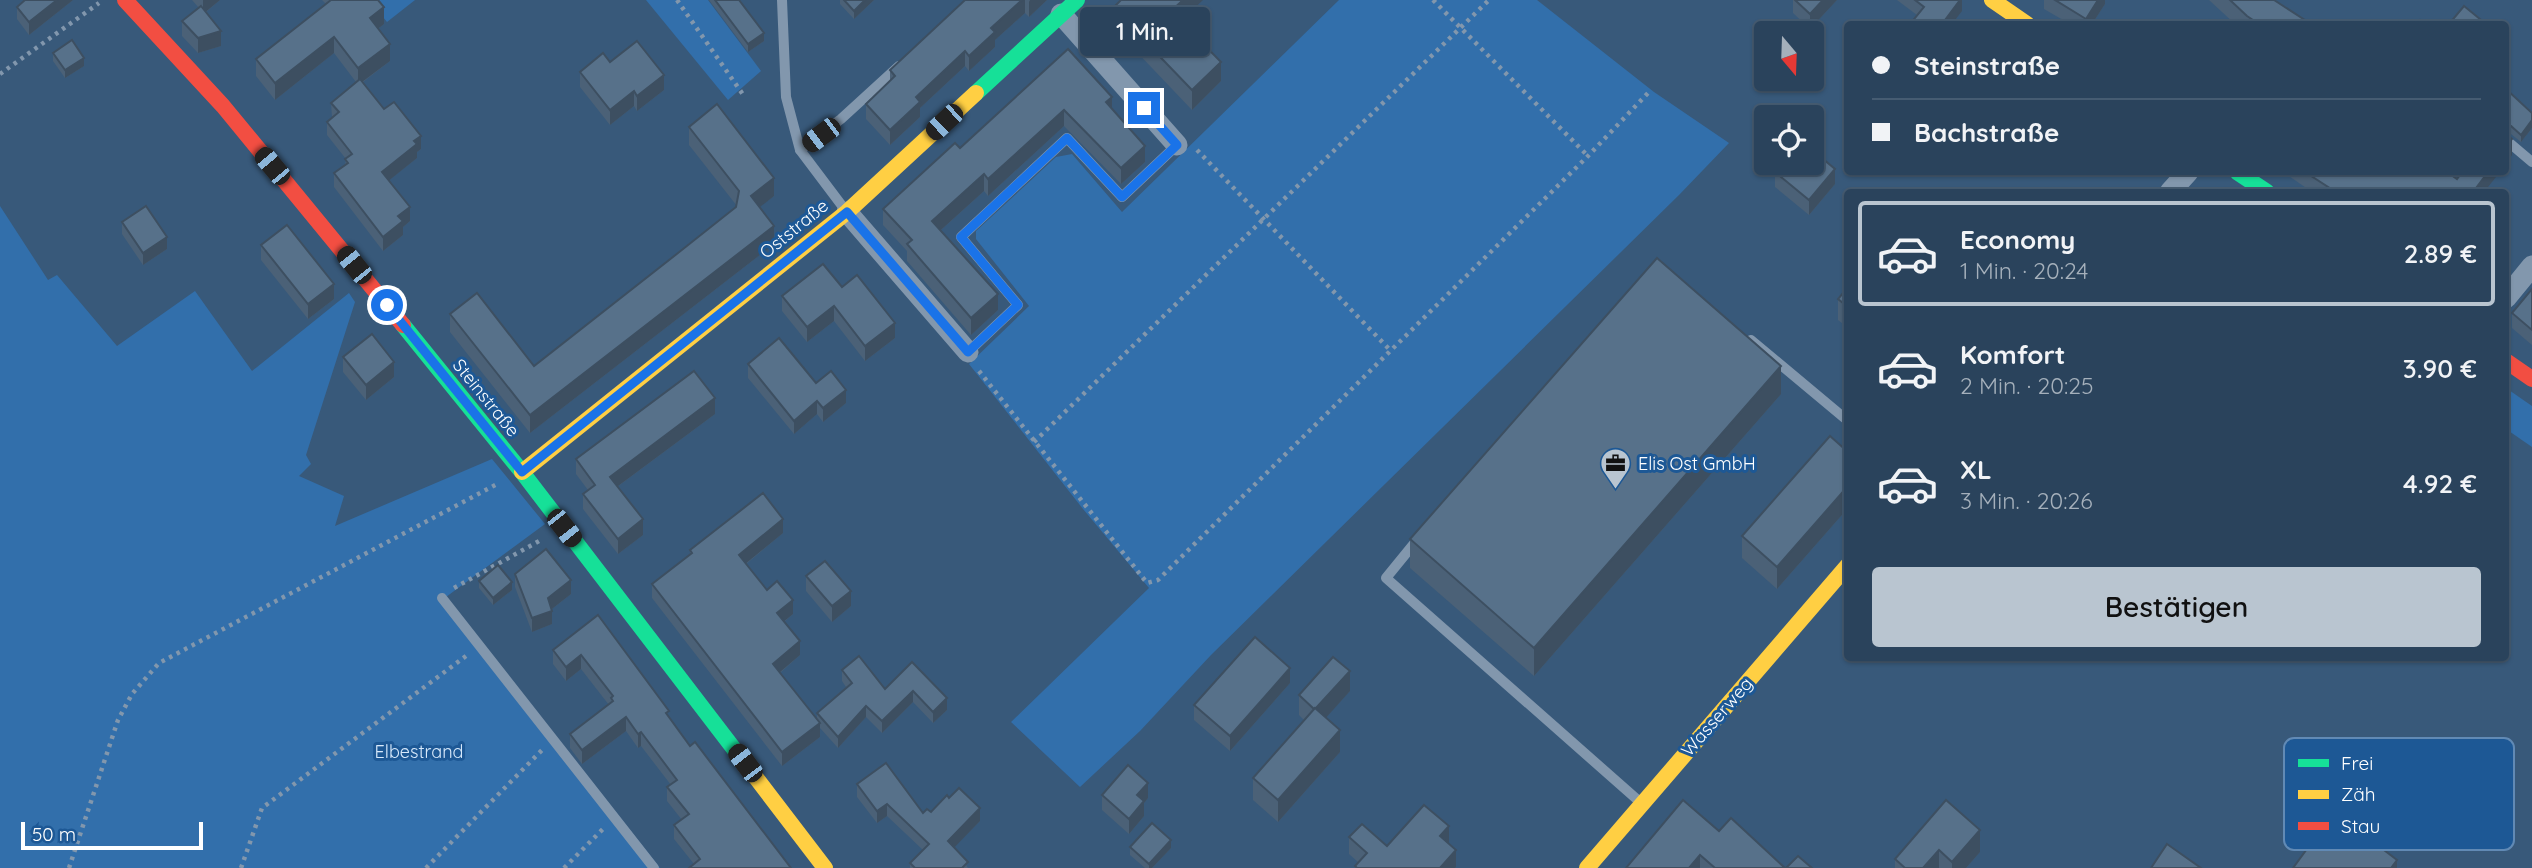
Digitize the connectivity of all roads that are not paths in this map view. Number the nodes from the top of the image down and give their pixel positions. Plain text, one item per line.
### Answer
1 (125, 0) edge
2 (782, 0) edge
3 (1992, 0) edge
4 (1069, 7) edge
5 (2024, 21) edge
6 (911, 55) edge
7 (2509, 143) edge
8 (1177, 145) joint
9 (800, 150) junction
10 (2532, 162) edge
11 (2185, 175) edge
12 (2242, 175) edge
13 (2173, 189) edge
14 (2263, 189) edge
15 (847, 212) junction
16 (2532, 267) edge
17 (2509, 294) edge
18 (1743, 334) edge
19 (968, 352) joint
20 (2509, 363) edge
21 (2532, 379) edge
22 (1844, 418) edge
23 (522, 472) junction
24 (1417, 541) edge
25 (1844, 570) edge
26 (442, 598) road end
27 (1642, 804) junction
28 (654, 868) edge
29 (825, 868) edge
30 (1587, 868) edge

1 - 23 street, Steinstraße
2 - 9 lane
3 - 5 street
4 - 8 street
4 - 15 street, Oststraße
6 - 9 lane
7 - 10 lane
8 - 19 lane
9 - 15 lane
11 - 13 street
12 - 14 street
15 - 19 street
15 - 23 street, Oststraße
16 - 17 street
18 - 22 lane
20 - 21 street
23 - 29 street, Steinstraße
24 - 27 lane
25 - 27 street, Wasserweg
26 - 28 lane
27 - 30 street, Wasserweg

